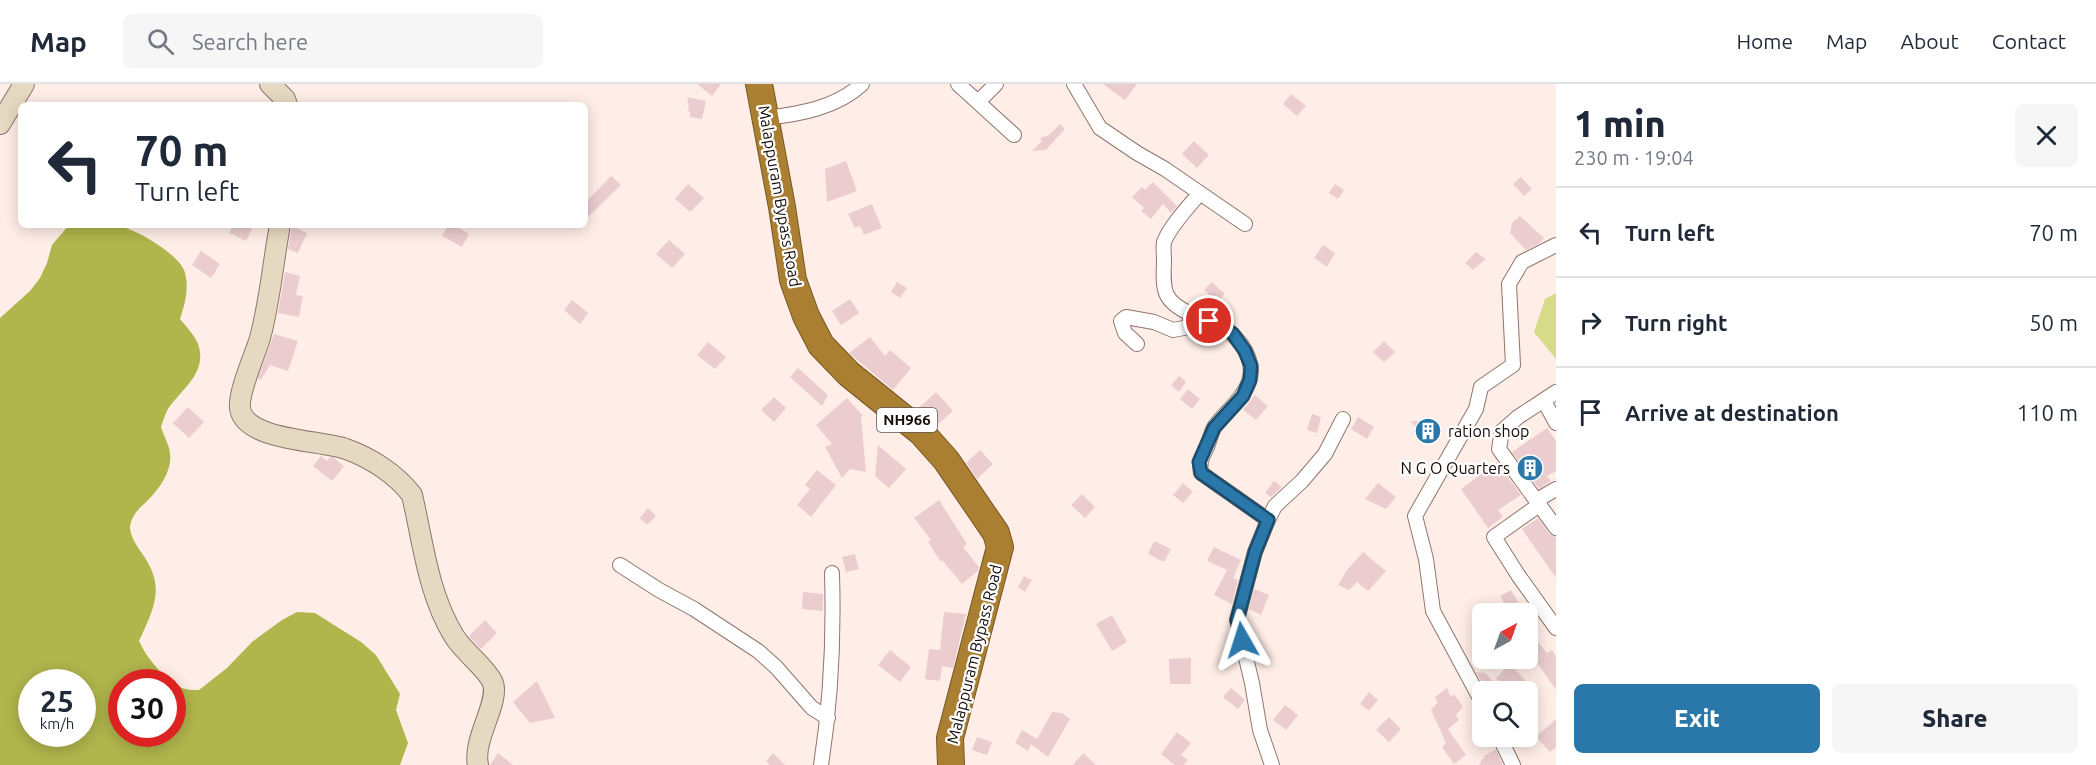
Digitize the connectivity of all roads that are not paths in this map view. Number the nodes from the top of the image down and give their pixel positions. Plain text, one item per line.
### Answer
1 (24, 84) edge
2 (270, 84) edge
3 (759, 84) edge
4 (862, 84) edge
5 (958, 84) edge
6 (996, 84) edge
7 (1074, 84) edge
8 (286, 102) edge
9 (978, 102) junction
10 (766, 118) junction
11 (0, 124) edge
12 (1014, 135) dead end
13 (1200, 193) junction
14 (1245, 224) dead end
15 (279, 228) edge
16 (1556, 245) edge
17 (1190, 318) junction
18 (1137, 344) dead end
19 (1556, 392) edge
20 (1544, 401) junction
21 (1343, 419) dead end
22 (1556, 423) edge
23 (1556, 489) edge
24 (1538, 502) junction
25 (1268, 520) junction
26 (1556, 528) edge
27 (620, 565) dead end
28 (832, 573) dead end
29 (1556, 628) edge
30 (1472, 683) edge
31 (828, 718) junction
32 (1504, 747) edge
33 (478, 765) edge
34 (820, 765) edge
35 (951, 765) edge
36 (1272, 765) edge
37 (1513, 765) edge

1 - 11 street
2 - 8 street
3 - 10 highway, Malappuram Bypass Road / NH966
4 - 10 street
5 - 9 street
6 - 9 street
7 - 13 street
9 - 12 street
10 - 35 highway, Malappuram Bypass Road / NH966
13 - 14 street
13 - 17 street
15 - 33 street
16 - 30 street
17 - 18 street
17 - 25 street
19 - 20 street
20 - 22 street
20 - 24 street
21 - 25 street
23 - 24 street
24 - 26 street
24 - 29 street
25 - 36 street
27 - 31 street
28 - 31 street
31 - 34 street
32 - 37 street

